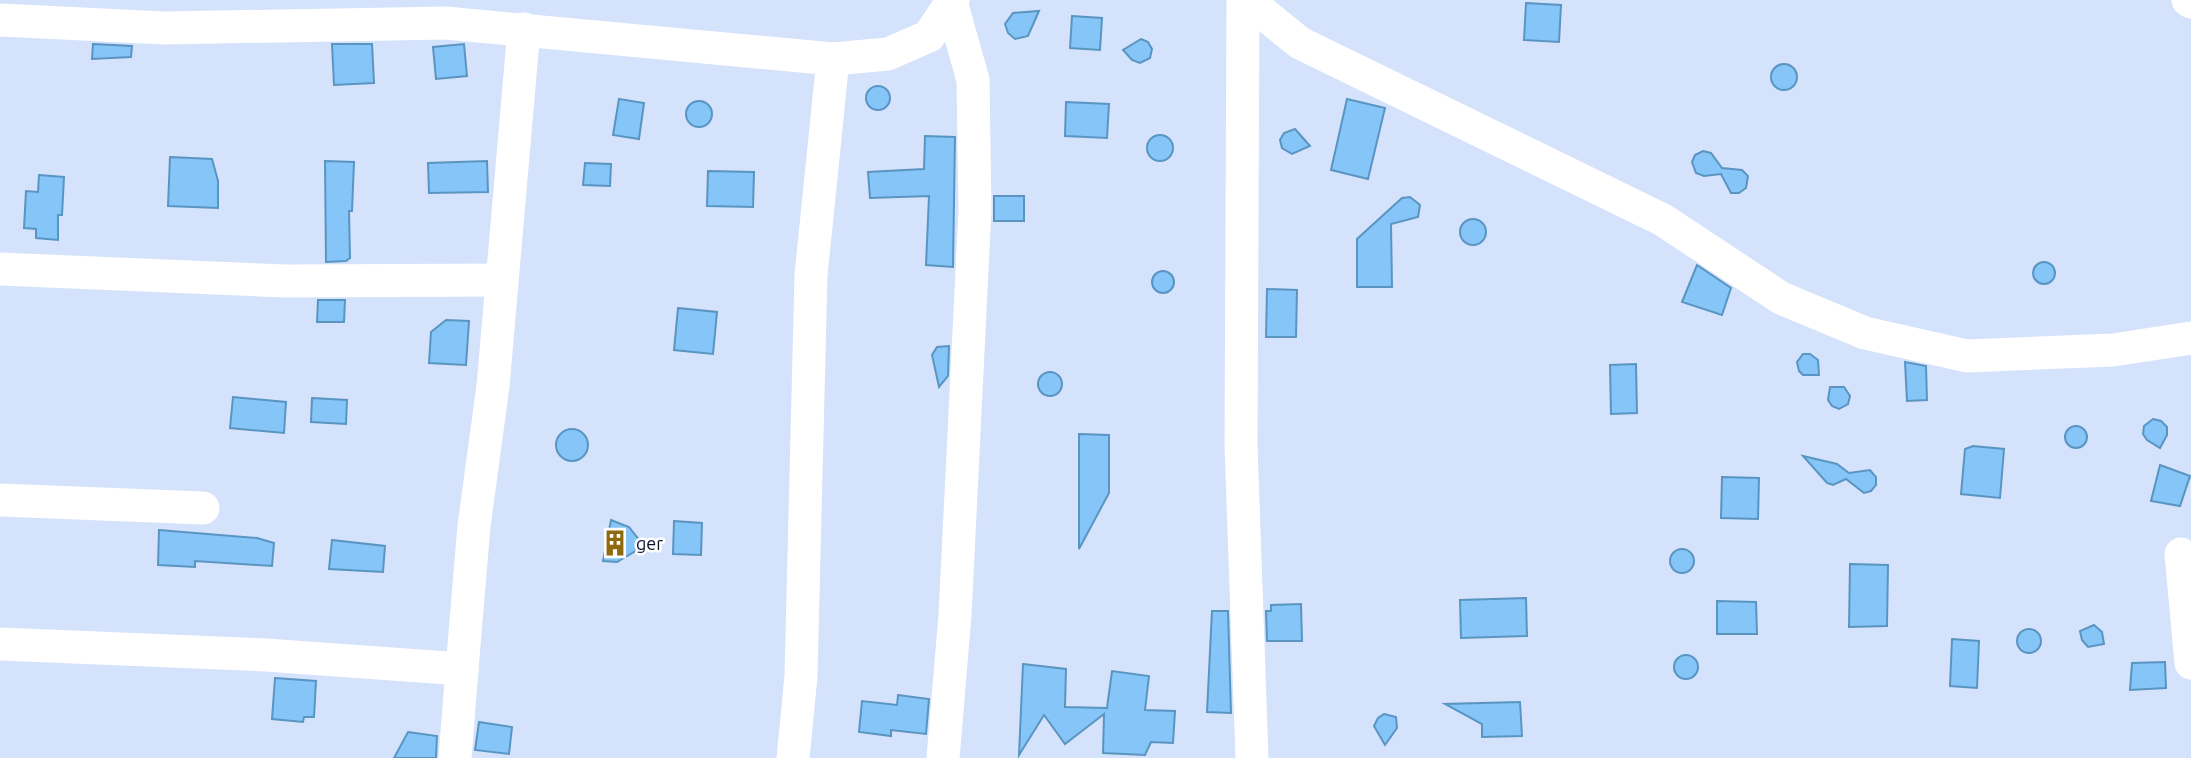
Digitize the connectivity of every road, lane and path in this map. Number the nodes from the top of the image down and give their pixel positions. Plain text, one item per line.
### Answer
1 (1245, 0) edge
2 (952, 1) edge
3 (0, 20) edge
4 (524, 29) junction
5 (833, 59) junction
6 (0, 269) edge
7 (502, 280) junction
8 (2191, 338) edge
9 (0, 499) edge
10 (203, 508) dead end
11 (2181, 554) dead end
12 (0, 644) edge
13 (2191, 663) edge
14 (462, 669) junction
15 (455, 758) edge
16 (793, 758) edge
17 (943, 758) edge
18 (1252, 758) edge

1 - 8 street
1 - 18 street
2 - 5 street
2 - 17 street
3 - 4 street
4 - 5 street
4 - 7 street
5 - 16 street
6 - 7 street
7 - 14 street
9 - 10 street
11 - 13 street
12 - 14 street
14 - 15 street

